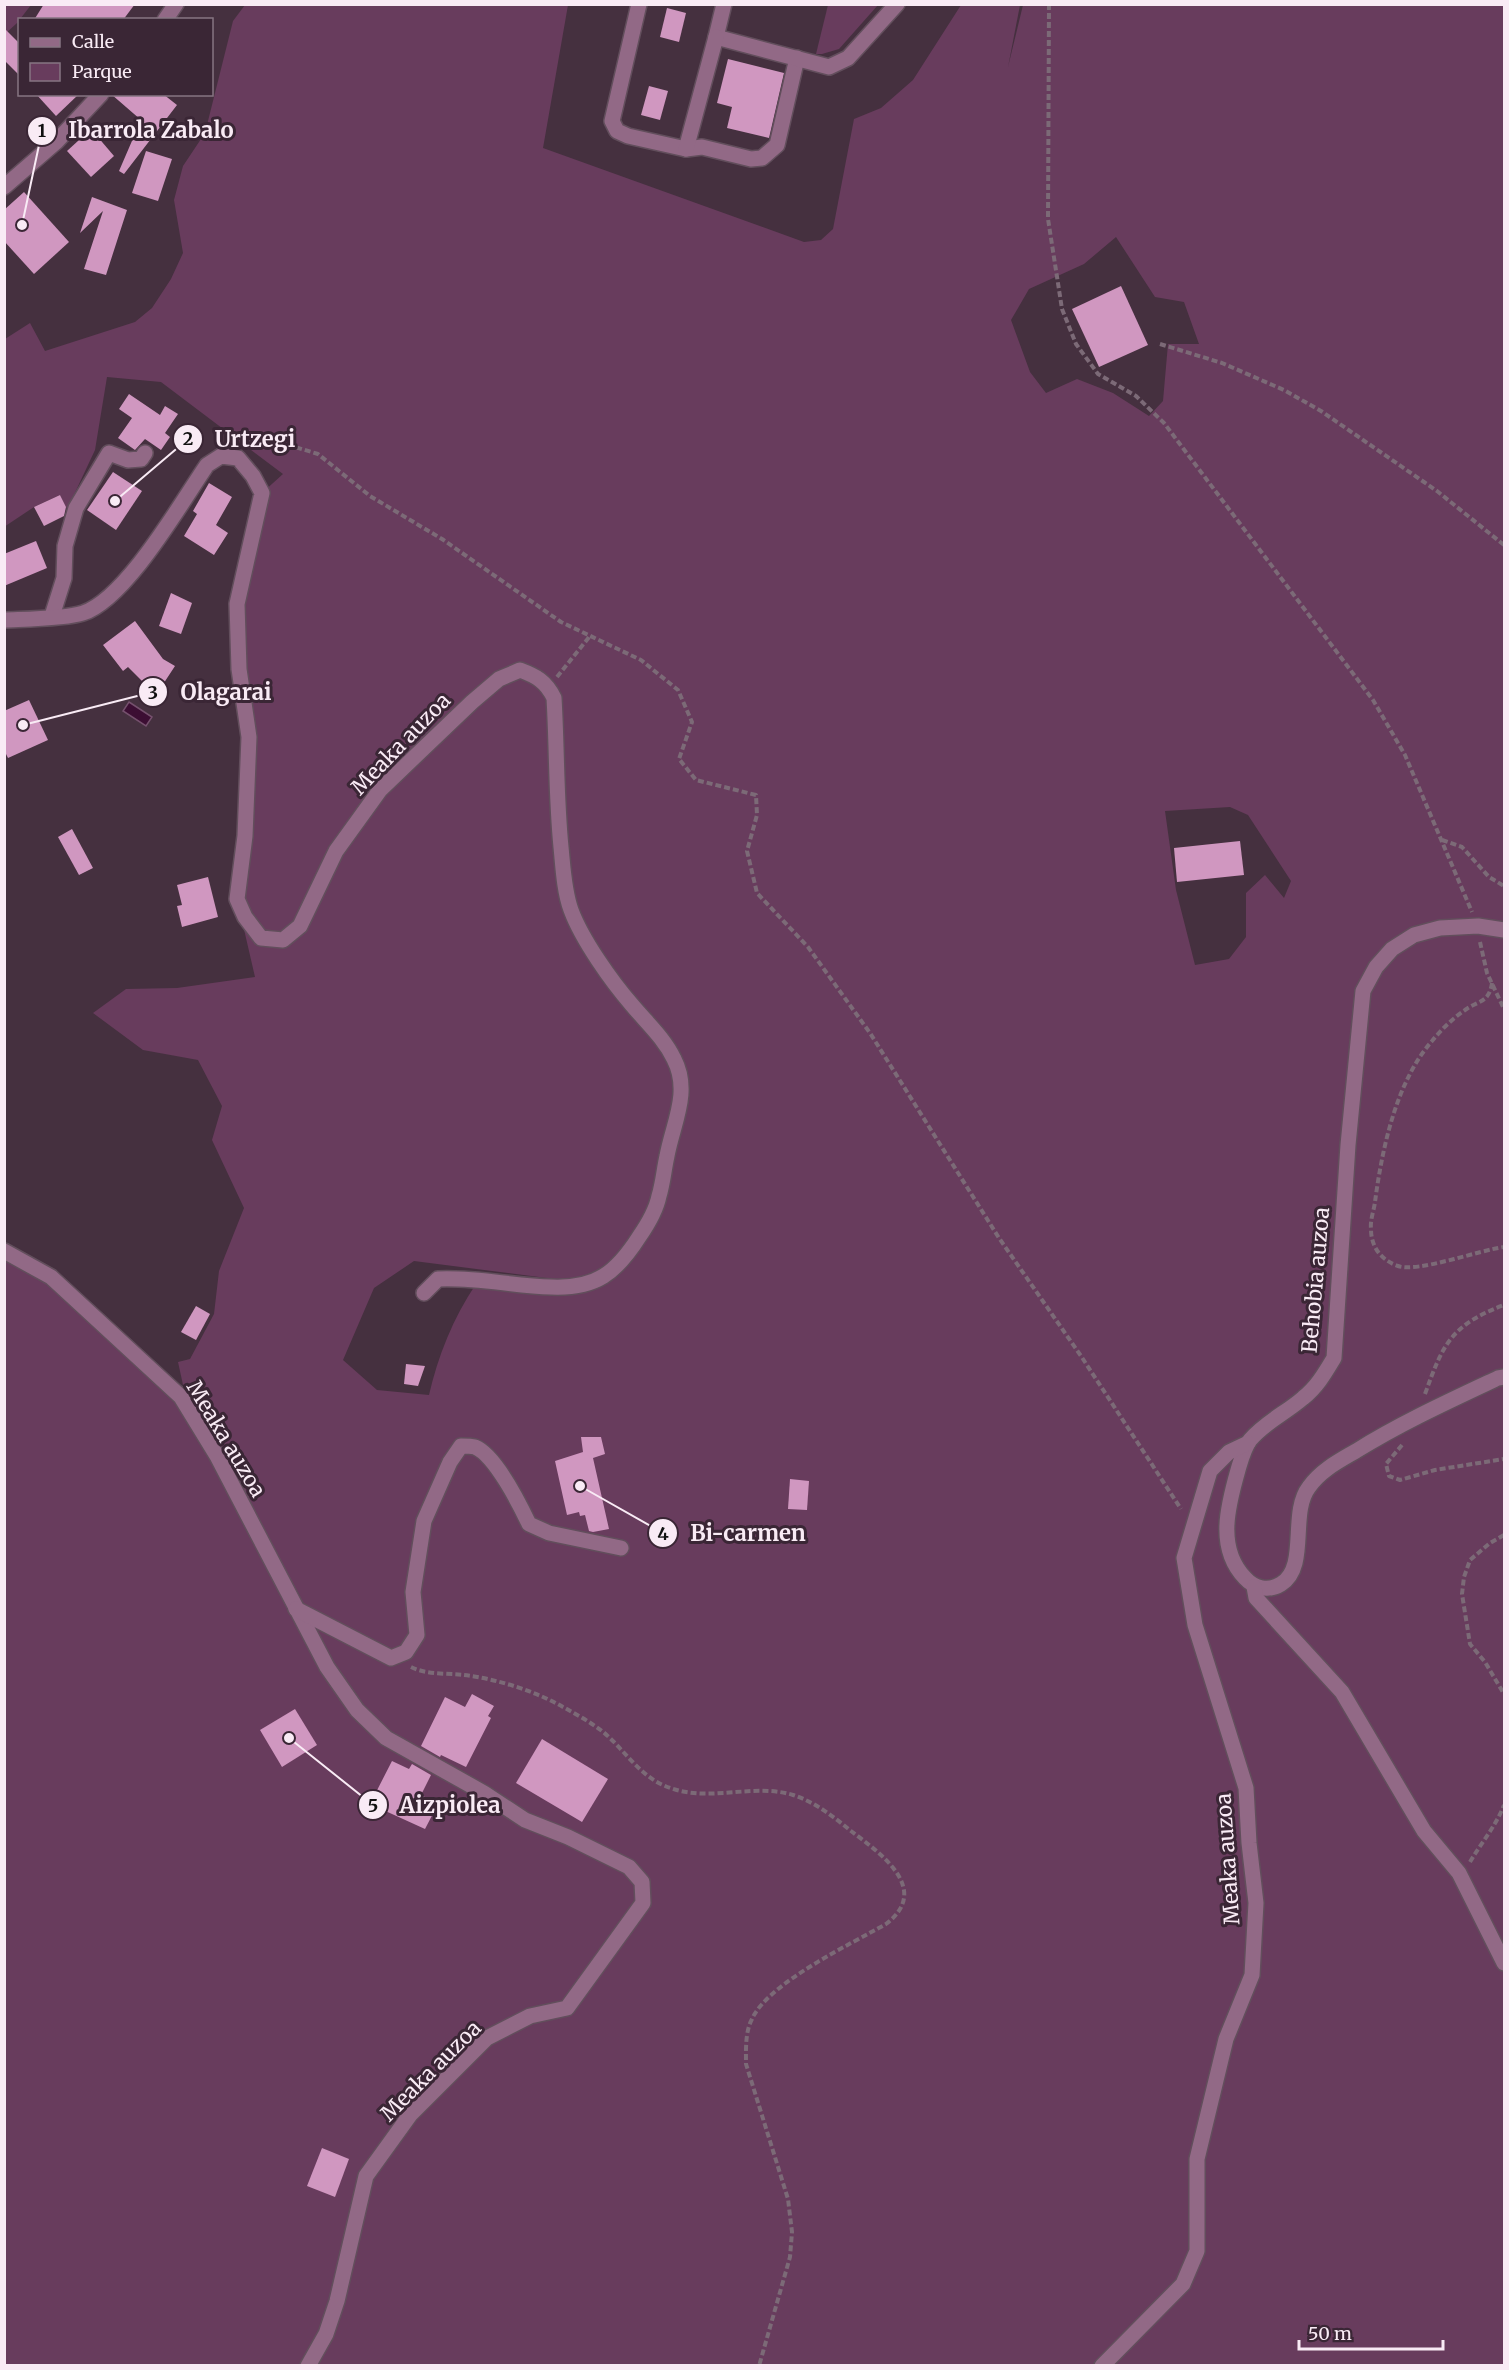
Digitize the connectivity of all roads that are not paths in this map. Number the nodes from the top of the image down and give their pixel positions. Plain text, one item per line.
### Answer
1 (176, 4) edge
2 (639, 4) edge
3 (724, 4) edge
4 (897, 4) edge
5 (166, 18) edge
6 (716, 37) junction
7 (803, 60) junction
8 (99, 96) edge
9 (686, 148) junction
10 (4, 187) edge
11 (145, 453) dead end
12 (52, 616) junction
13 (4, 620) edge
14 (1504, 930) edge
15 (4, 1251) edge
16 (424, 1293) dead end
17 (1504, 1377) edge
18 (1248, 1443) junction
19 (621, 1548) dead end
20 (1254, 1587) junction
21 (296, 1609) junction
22 (1504, 1963) edge
23 (308, 2366) edge
24 (1102, 2366) edge

1 - 5 street
2 - 9 street
3 - 6 street
4 - 7 street
6 - 7 street
6 - 9 street
7 - 9 street
8 - 10 street
11 - 12 street
12 - 13 street
12 - 16 street, Meaka auzoa
14 - 18 street, Behobia auzoa
15 - 21 street, Meaka auzoa
17 - 20 street
18 - 20 street, Behobia auzoa
18 - 24 street, Meaka auzoa
19 - 21 street
20 - 22 street, Behobia auzoa
21 - 23 street, Meaka auzoa

